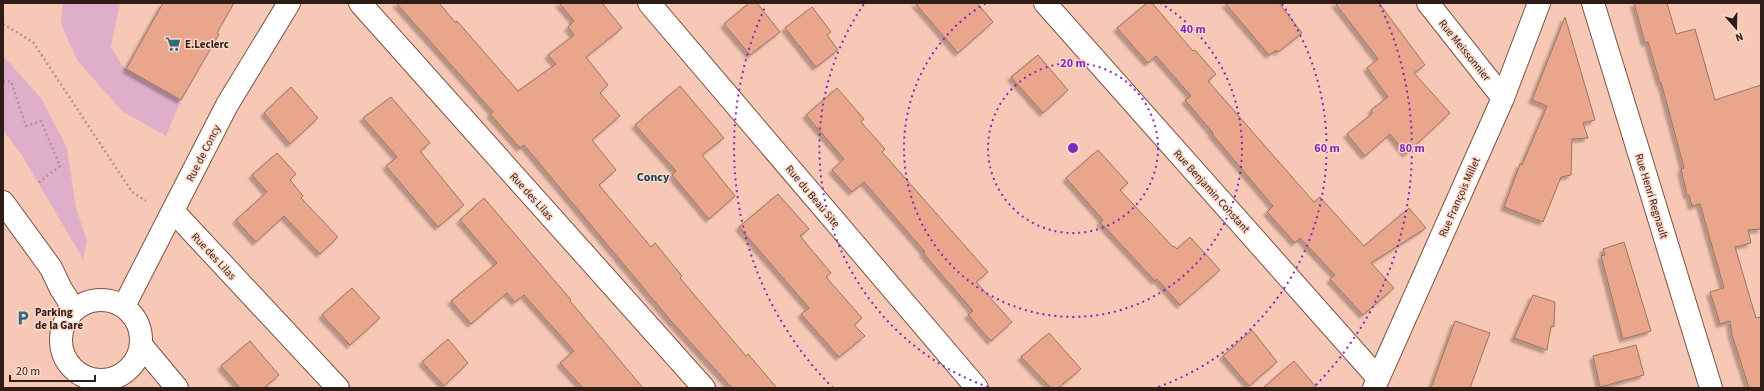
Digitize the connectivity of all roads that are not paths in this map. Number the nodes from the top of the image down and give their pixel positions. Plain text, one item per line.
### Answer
1 (289, 3) edge
2 (360, 3) edge
3 (649, 3) edge
4 (1045, 3) edge
5 (1428, 3) edge
6 (1538, 3) edge
7 (1593, 3) edge
8 (1503, 98) junction
9 (3, 202) edge
10 (173, 212) junction
11 (124, 306) junction
12 (74, 310) junction
13 (142, 346) junction
14 (80, 382) edge
15 (1376, 383) edge
16 (177, 388) edge
17 (338, 388) edge
18 (704, 388) edge
19 (977, 388) edge
20 (1710, 388) edge

1 - 10 street, Rue de Concy
2 - 18 street, Rue des Lilas
3 - 19 street, Rue du Beau Site
4 - 15 street, Rue Benjamin Constant
5 - 8 street, Rue Meissonnier
6 - 8 street, Rue François Millet
7 - 20 street, Rue Henri Regnault
8 - 15 street, Rue François Millet
9 - 12 street
10 - 11 street, Rue de Concy
10 - 17 street, Rue des Lilas
11 - 12 street
11 - 13 street
12 - 14 street
13 - 14 street
13 - 16 street

